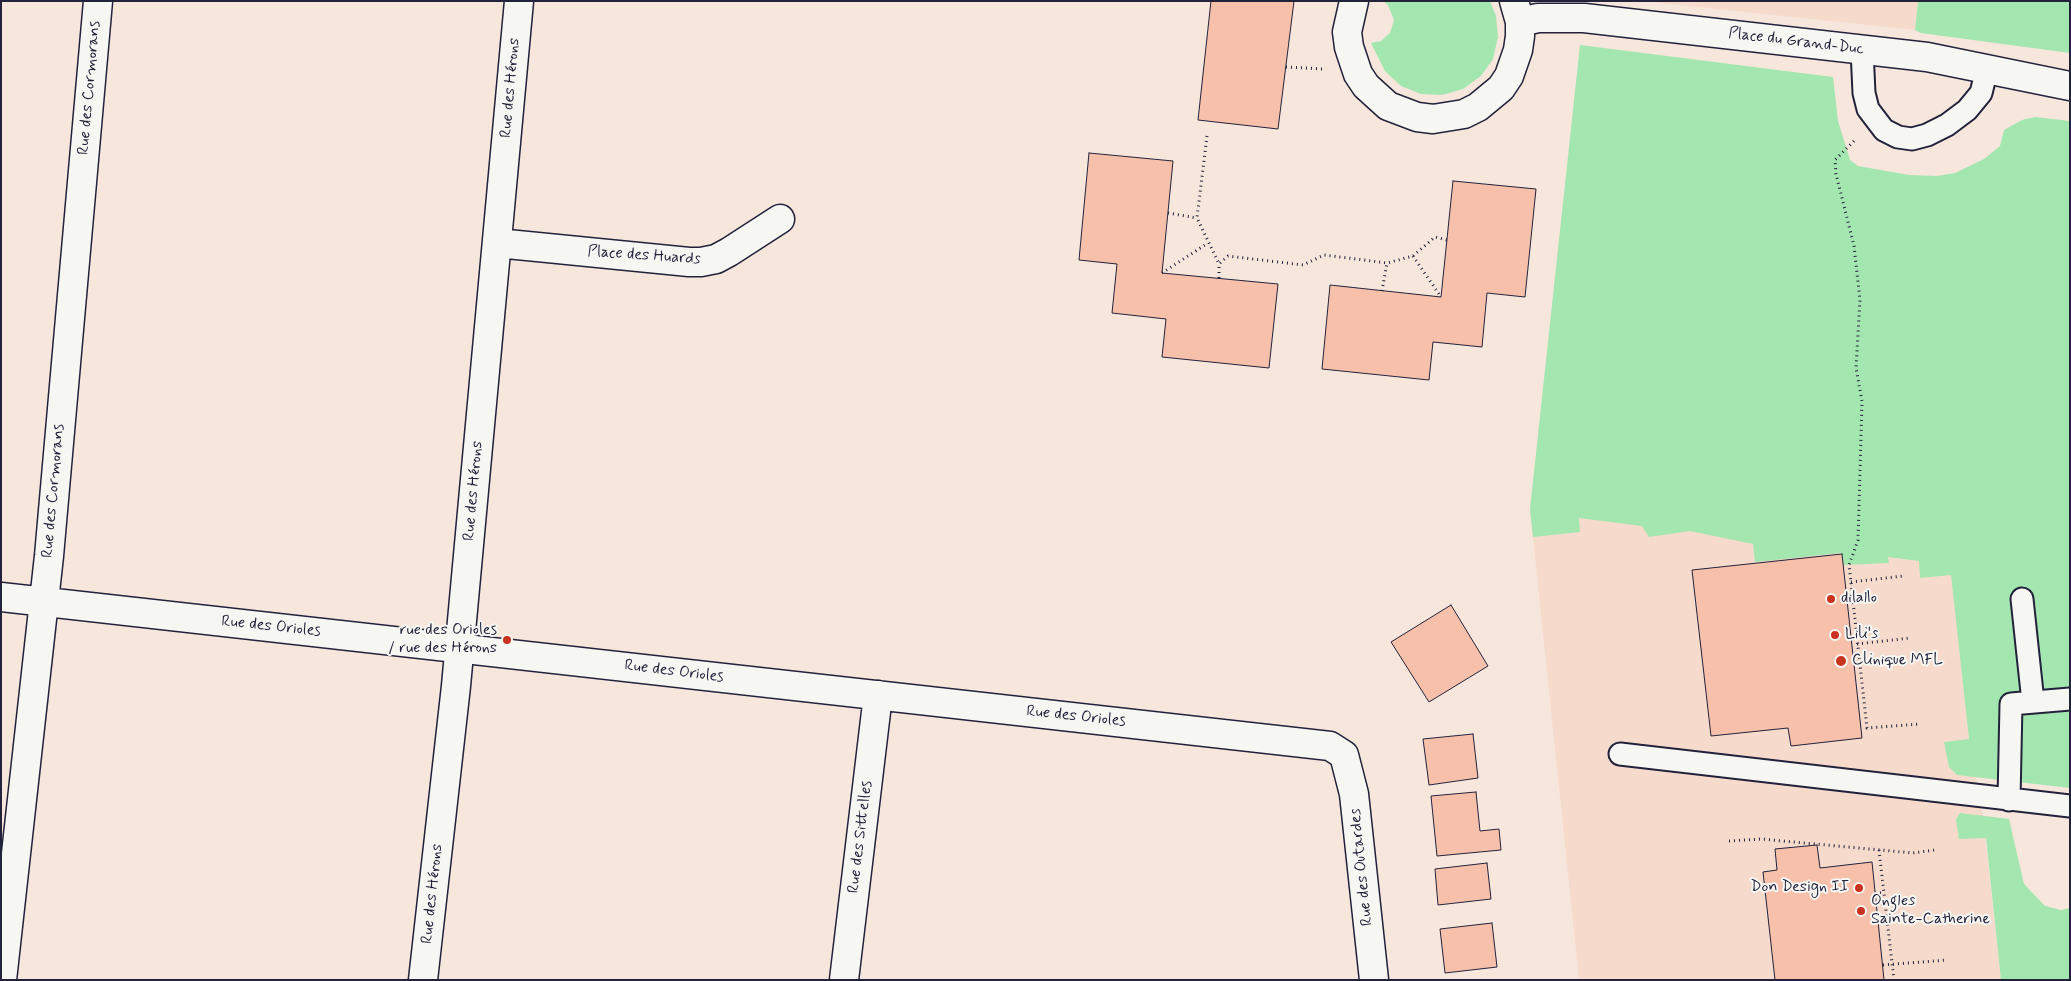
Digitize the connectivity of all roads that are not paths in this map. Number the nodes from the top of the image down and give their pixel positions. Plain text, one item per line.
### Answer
1 (98, 1) edge
2 (519, 1) edge
3 (1354, 1) edge
4 (1517, 12) edge
5 (1862, 50) junction
6 (1987, 69) junction
7 (2070, 86) edge
8 (780, 219) dead end
9 (497, 243) junction
10 (1, 597) edge
11 (2022, 599) dead end
12 (44, 602) junction
13 (460, 648) junction
14 (878, 695) junction
15 (2070, 699) edge
16 (2033, 702) junction
17 (1620, 754) dead end
18 (1344, 755) joint
19 (2009, 800) junction
20 (2070, 806) edge
21 (2, 980) edge
22 (423, 980) edge
23 (844, 980) edge
24 (1374, 980) edge

1 - 12 street, Rue des Cormorans
2 - 9 street, Rue des Hérons
3 - 4 street, Place du Grand-Duc
4 - 5 street, Place du Grand-Duc
5 - 6 street, Place du Grand-Duc
5 - 6 lane
6 - 7 street, Place du Grand-Duc
8 - 9 street, Place des Huards
9 - 13 street, Rue des Hérons
10 - 12 street, Rue des Orioles
11 - 16 lane
12 - 13 street, Rue des Orioles
12 - 21 street, Rue des Cormorans
13 - 14 street, Rue des Orioles
13 - 22 street, Rue des Hérons
14 - 18 street, Rue des Orioles
14 - 23 street, Rue des Sittelles
15 - 16 lane
16 - 19 lane
17 - 19 lane
18 - 24 street, Rue des Outardes
19 - 20 lane

